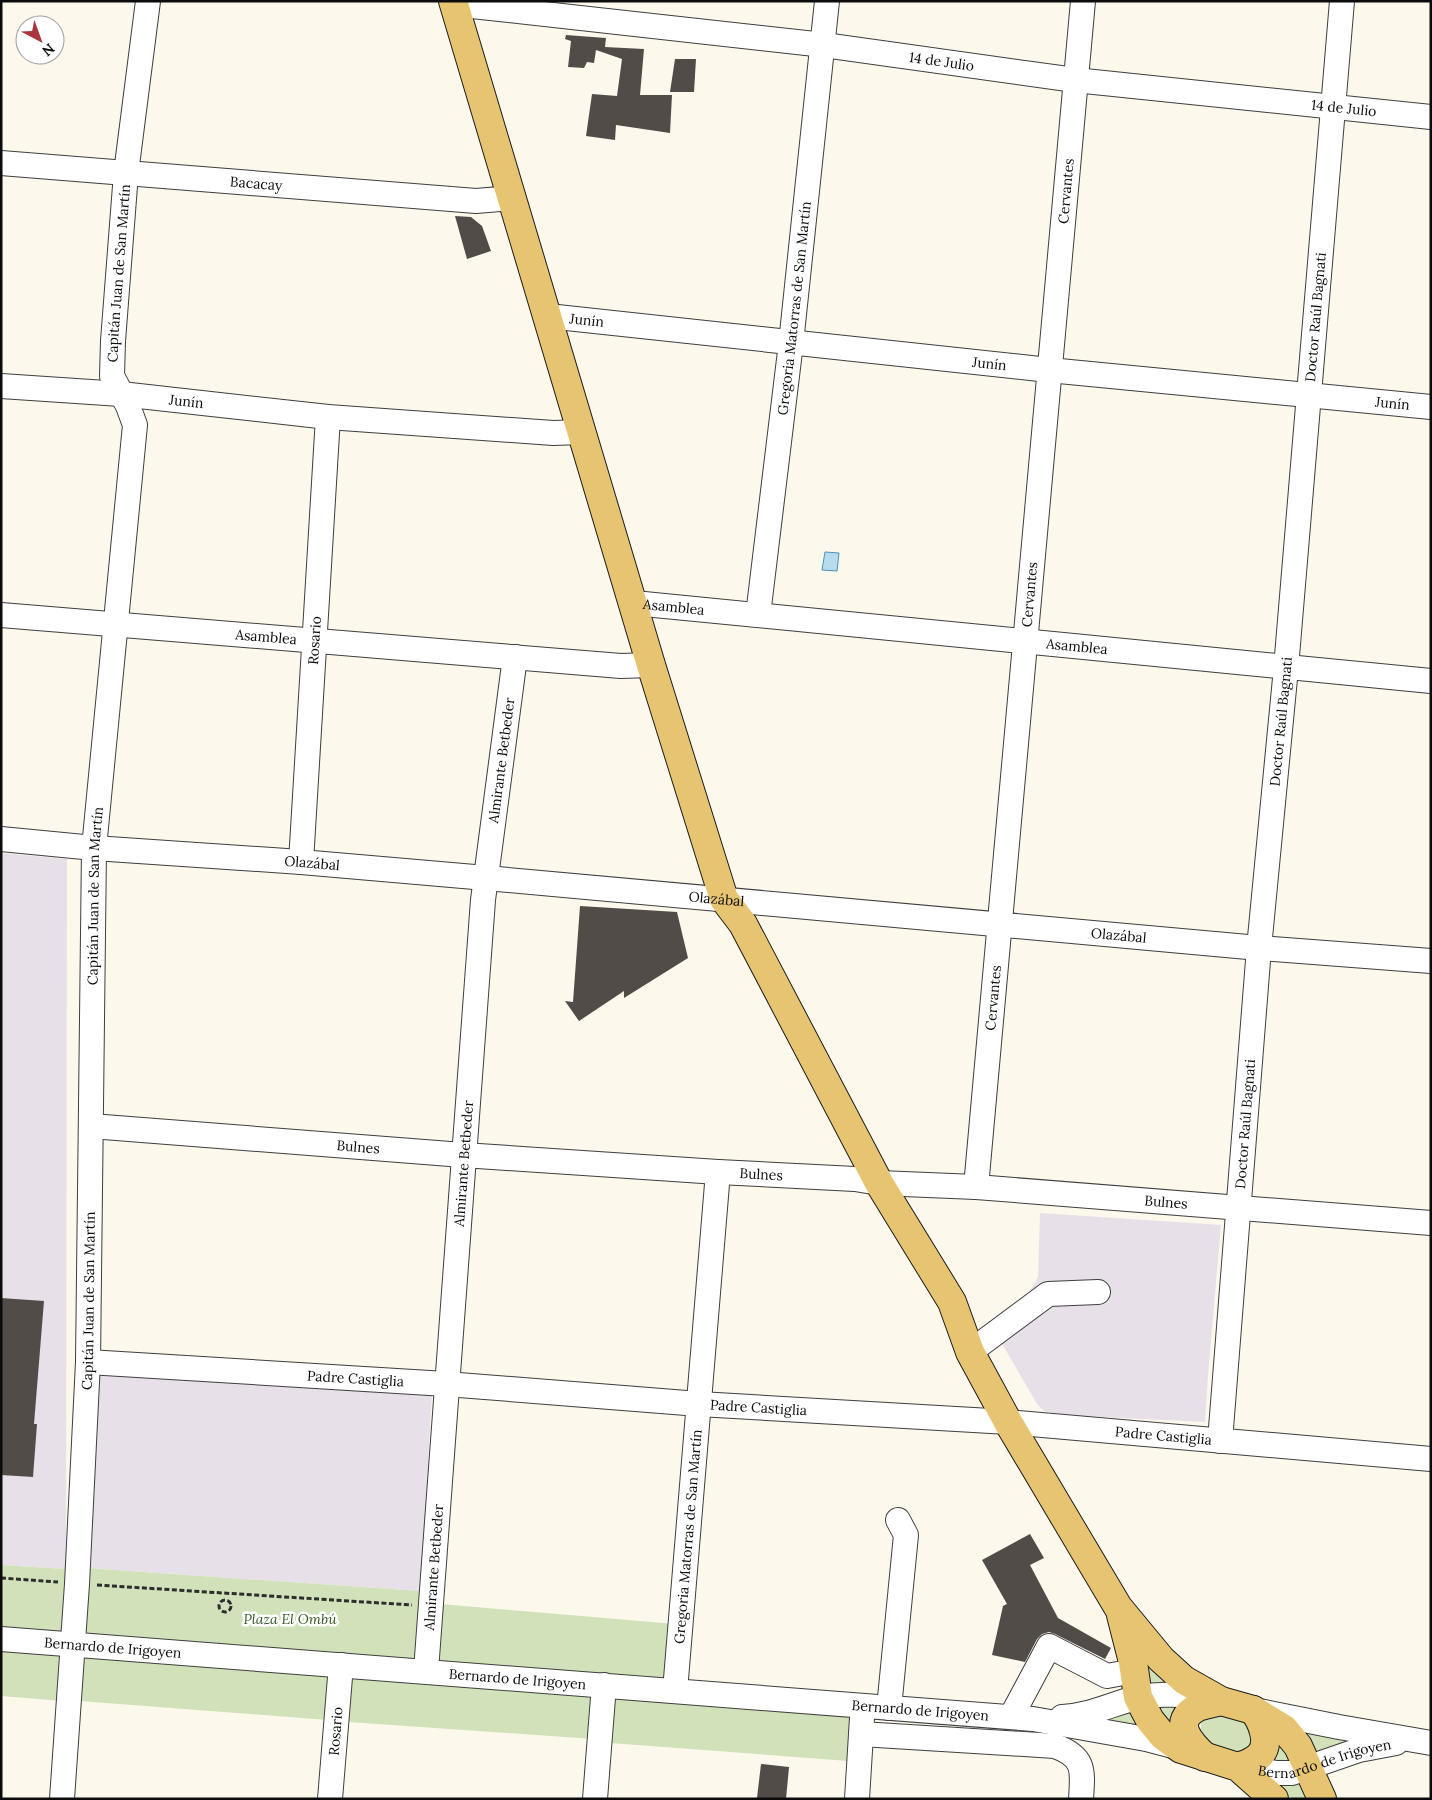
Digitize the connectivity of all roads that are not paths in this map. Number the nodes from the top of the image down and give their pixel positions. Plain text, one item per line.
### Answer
1 (148, 1) edge
2 (828, 1) edge
3 (1083, 1) edge
4 (1342, 1) edge
5 (454, 2) edge
6 (824, 45) junction
7 (1076, 80) junction
8 (1333, 108) junction
9 (1431, 118) edge
10 (1, 163) edge
11 (126, 173) junction
12 (512, 198) junction
13 (548, 316) junction
14 (791, 343) junction
15 (1049, 370) junction
16 (1, 386) edge
17 (121, 394) junction
18 (1309, 395) junction
19 (1431, 407) edge
20 (328, 418) junction
21 (582, 432) junction
22 (634, 602) junction
23 (1, 615) edge
24 (758, 615) junction
25 (116, 625) junction
26 (1025, 641) junction
27 (314, 642) junction
28 (515, 657) junction
29 (651, 665) junction
30 (1286, 668) junction
31 (1431, 681) edge
32 (1, 839) edge
33 (94, 848) junction
34 (301, 862) junction
35 (486, 878) junction
36 (724, 899) junction
37 (1000, 924) junction
38 (1259, 948) junction
39 (1431, 961) edge
40 (91, 1126) junction
41 (463, 1155) junction
42 (718, 1172) junction
43 (867, 1181) junction
44 (976, 1187) junction
45 (1238, 1208) junction
46 (1431, 1223) edge
47 (1098, 1292) dead end
48 (970, 1352) junction
49 (88, 1362) junction
50 (446, 1384) junction
51 (699, 1404) junction
52 (1008, 1422) junction
53 (1220, 1441) junction
54 (1431, 1459) edge
55 (898, 1520) dead end
56 (1118, 1607) junction
57 (1, 1639) edge
58 (73, 1646) junction
59 (341, 1665) junction
60 (426, 1671) junction
61 (1134, 1671) junction
62 (604, 1685) junction
63 (675, 1691) junction
64 (1138, 1698) junction
65 (1222, 1701) junction
66 (863, 1705) junction
67 (889, 1708) junction
68 (1253, 1710) junction
69 (1022, 1718) junction
70 (861, 1734) junction
71 (1420, 1741) edge
72 (1193, 1753) junction
73 (1238, 1767) junction
74 (1309, 1767) junction
75 (62, 1799) edge
76 (330, 1799) edge
77 (595, 1799) edge
78 (857, 1799) edge
79 (1081, 1799) edge
80 (1274, 1799) edge
81 (1322, 1799) edge

1 - 11 street, Capitán Juan de San Martín
2 - 6 street, Gregoria Matorras de San Martín
3 - 7 street, Cervantes
4 - 8 street, Doctor Raúl Bagnati
5 - 6 street, 14 de Julio
5 - 12 main road
6 - 7 street, 14 de Julio
6 - 14 street, Gregoria Matorras de San Martín
7 - 8 street, 14 de Julio
7 - 15 street, Cervantes
8 - 9 street, 14 de Julio
8 - 18 street, Doctor Raúl Bagnati
10 - 11 street, Bacacay
11 - 12 street, Bacacay
11 - 17 street, Capitán Juan de San Martín
12 - 13 main road
13 - 14 street, Junín
13 - 21 main road
14 - 15 street, Junín
14 - 24 street, Gregoria Matorras de San Martín
15 - 18 street, Junín
15 - 26 street, Cervantes
16 - 17 street, Junín
17 - 20 street, Junín
17 - 25 street, Capitán Juan de San Martín
18 - 19 street, Junín
18 - 30 street, Doctor Raúl Bagnati
20 - 21 street, Junín
20 - 27 street, Rosario
21 - 22 main road
22 - 24 street, Asamblea
22 - 29 main road
23 - 25 street, Asamblea
24 - 26 street, Asamblea
25 - 27 street, Asamblea
25 - 33 street, Capitán Juan de San Martín
26 - 30 street, Asamblea
26 - 37 street, Cervantes
27 - 28 street, Asamblea
27 - 34 street, Rosario
28 - 29 street, Asamblea
28 - 35 street, Almirante Betbeder
29 - 36 main road
30 - 31 street, Asamblea
30 - 38 street, Doctor Raúl Bagnati
32 - 33 street, Olazábal
33 - 34 street, Olazábal
33 - 40 street, Capitán Juan de San Martín
34 - 35 street, Olazábal
35 - 36 street, Olazábal
35 - 41 street, Almirante Betbeder
36 - 37 street, Olazábal
36 - 43 main road
37 - 38 street, Olazábal
37 - 44 street, Cervantes
38 - 39 street, Olazábal
38 - 45 street, Doctor Raúl Bagnati
40 - 41 street, Bulnes
40 - 49 street, Capitán Juan de San Martín
41 - 42 street, Bulnes
41 - 50 street, Almirante Betbeder
42 - 43 street, Bulnes
42 - 51 street, Gregoria Matorras de San Martín
43 - 44 street, Bulnes
43 - 48 main road
44 - 45 street, Bulnes
45 - 46 street, Bulnes
45 - 53 street, Doctor Raúl Bagnati
47 - 48 street
48 - 52 main road
49 - 50 street, Padre Castiglia
49 - 58 street, Capitán Juan de San Martín
50 - 51 street, Padre Castiglia
50 - 60 street, Almirante Betbeder
51 - 52 street, Padre Castiglia
51 - 63 street, Gregoria Matorras de San Martín
52 - 53 street, Padre Castiglia
52 - 56 main road
53 - 54 street, Padre Castiglia
55 - 67 street
56 - 61 main road
56 - 65 main road
57 - 58 street, Bernardo de Irigoyen
58 - 59 street, Bernardo de Irigoyen
58 - 75 street, Capitán Juan de San Martín
59 - 60 street, Bernardo de Irigoyen
59 - 76 street, Rosario
60 - 62 street, Bernardo de Irigoyen
61 - 64 main road
61 - 69 street
62 - 63 street, Bernardo de Irigoyen
62 - 77 street
63 - 66 street, Bernardo de Irigoyen
64 - 65 street, Bernardo de Irigoyen
64 - 69 street, Bernardo de Irigoyen
64 - 72 main road
65 - 68 main road, Bernardo de Irigoyen
65 - 72 main road
66 - 67 street, Bernardo de Irigoyen
66 - 70 street
67 - 69 street, Bernardo de Irigoyen
68 - 71 street, Bernardo de Irigoyen
68 - 73 main road
68 - 74 main road
69 - 72 street, Bernardo de Irigoyen
70 - 78 street
70 - 79 street, Bernardo de Irigoyen
71 - 74 street, Bernardo de Irigoyen
72 - 73 main road, Bernardo de Irigoyen
73 - 74 street, Bernardo de Irigoyen
73 - 80 main road
74 - 81 main road

